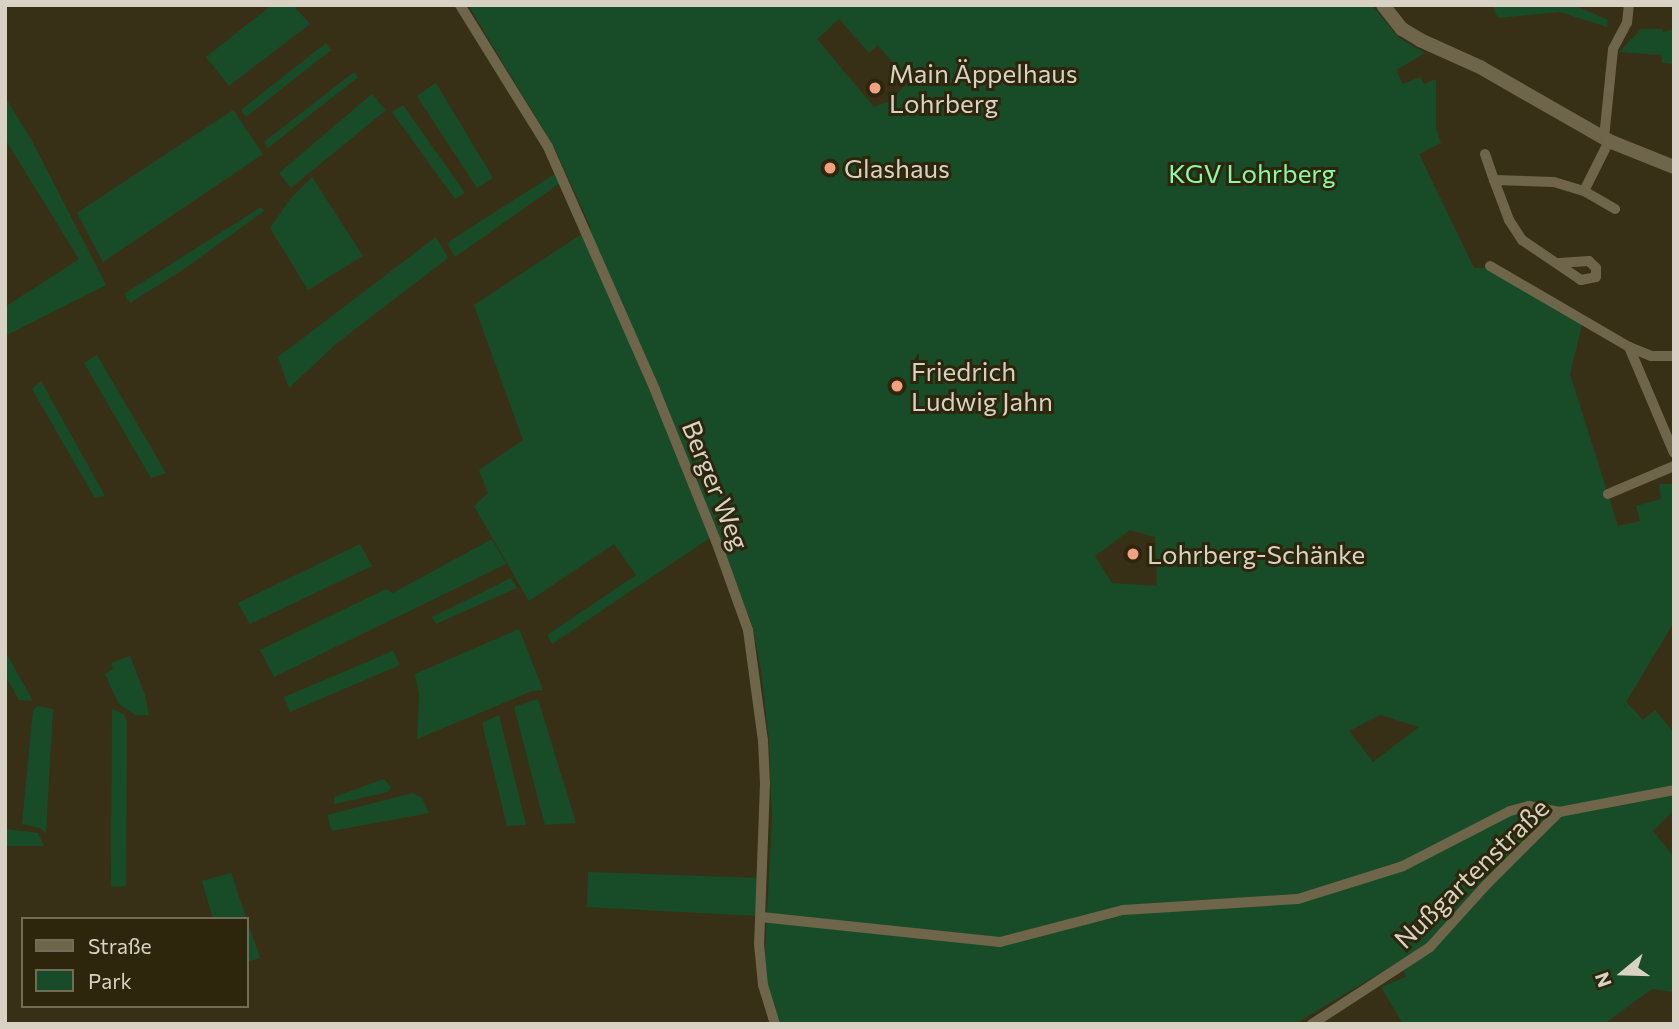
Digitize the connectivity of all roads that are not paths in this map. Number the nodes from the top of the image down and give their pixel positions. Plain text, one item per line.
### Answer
1 (460, 5) edge
2 (1383, 5) edge
3 (1629, 5) edge
4 (1607, 140) junction
5 (1485, 154) dead end
6 (1674, 167) edge
7 (1494, 180) junction
8 (1584, 191) junction
9 (1615, 209) dead end
10 (1559, 263) dead end
11 (1490, 266) dead end
12 (1629, 347) junction
13 (1651, 356) junction
14 (1674, 356) edge
15 (1641, 376) junction
16 (1674, 453) edge
17 (1674, 466) edge
18 (1608, 494) dead end
19 (1674, 790) edge
20 (1559, 811) junction
21 (761, 917) junction
22 (775, 1024) edge
23 (1312, 1024) edge

1 - 21 street, Berger Weg
2 - 4 main road
3 - 4 street
4 - 6 main road
4 - 8 street
5 - 7 street
7 - 8 street
7 - 10 street
8 - 9 street
11 - 12 street
12 - 13 street
12 - 15 street
13 - 14 street
13 - 15 street
15 - 16 street
17 - 18 street
19 - 20 street, Nußgartenstraße
20 - 21 street
20 - 23 street, Nußgartenstraße
21 - 22 street, Berger Weg

